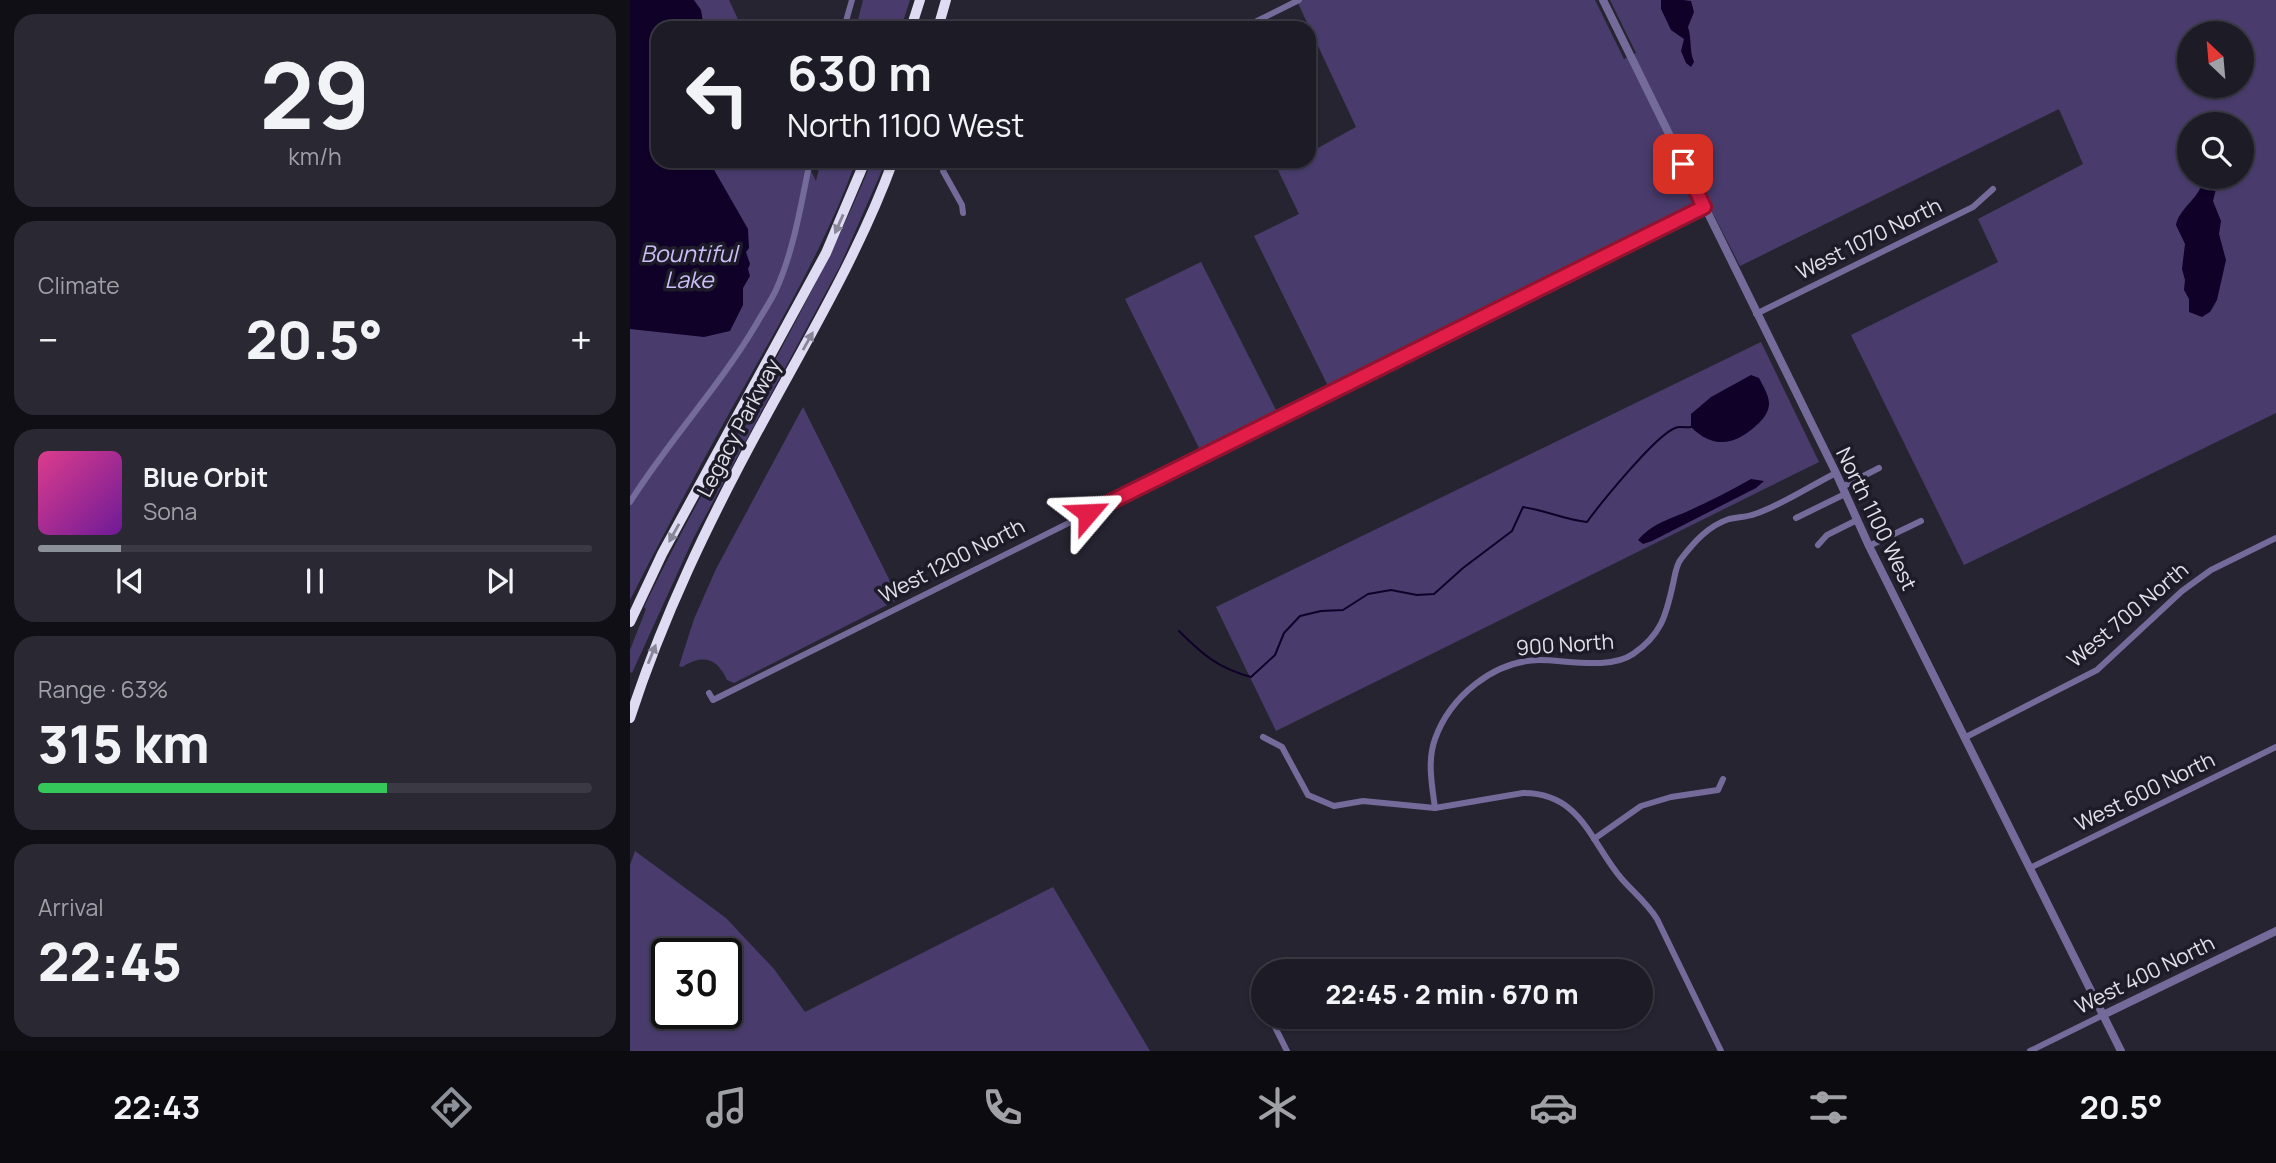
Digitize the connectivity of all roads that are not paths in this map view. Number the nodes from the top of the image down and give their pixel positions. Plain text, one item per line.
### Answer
1 (852, 0) edge
2 (920, 0) edge
3 (946, 0) edge
4 (1299, 0) edge
5 (1603, 0) edge
6 (846, 21) edge
7 (913, 21) edge
8 (939, 21) edge
9 (1256, 21) edge
10 (808, 168) edge
11 (862, 168) edge
12 (891, 168) edge
13 (944, 168) edge
14 (1993, 189) dead end
15 (1704, 207) junction
16 (963, 213) dead end
17 (1756, 314) junction
18 (1879, 468) dead end
19 (1836, 473) junction
20 (1843, 491) junction
21 (630, 502) edge
22 (1796, 518) dead end
23 (1857, 520) junction
24 (1921, 521) dead end
25 (2276, 538) edge
26 (1818, 545) dead end
27 (1869, 546) junction
28 (630, 622) edge
29 (709, 693) dead end
30 (630, 718) edge
31 (1263, 737) dead end
32 (1965, 738) junction
33 (2276, 747) edge
34 (1723, 779) dead end
35 (1435, 808) junction
36 (1594, 839) junction
37 (2030, 868) junction
38 (2276, 931) edge
39 (2103, 1015) junction
40 (1276, 1029) edge
41 (1287, 1051) edge
42 (1721, 1051) edge
43 (2030, 1051) edge
44 (2121, 1051) edge

1 - 6 street
2 - 7 highway
3 - 8 highway
4 - 9 street
5 - 15 street, North 1100 West
10 - 21 street
11 -> 28 highway, Legacy Parkway
30 -> 12 highway, Legacy Parkway
13 - 16 street
14 - 17 street, West 1070 North
15 - 17 street, North 1100 West
15 - 29 street, West 1200 North
17 - 19 street, North 1100 West
18 - 20 street
19 - 20 street, North 1100 West
19 - 35 street, 900 North
20 - 22 street
20 - 23 street, North 1100 West
23 - 26 street
23 - 27 street, North 1100 West
24 - 27 street
25 - 32 street, West 700 North
27 - 32 street, North 1100 West
31 - 35 street
32 - 37 street, North 1100 West
33 - 37 street, West 600 North
34 - 36 street
35 - 36 street
36 - 42 street
37 - 39 street, North 1100 West
38 - 39 street, West 400 North
39 - 43 street, West 400 North
39 - 44 street, North 1100 West
40 - 41 street

